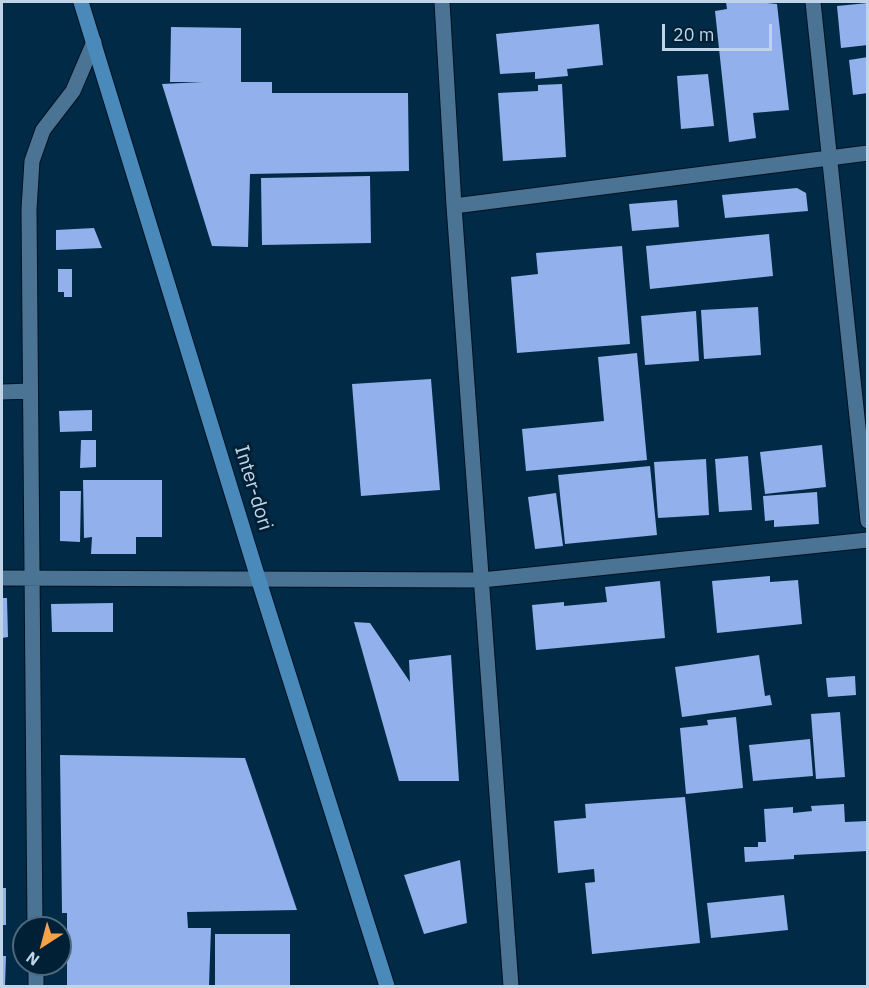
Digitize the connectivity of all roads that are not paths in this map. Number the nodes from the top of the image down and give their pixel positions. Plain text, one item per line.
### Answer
1 (81, 2) edge
2 (442, 2) edge
3 (813, 2) edge
4 (94, 42) junction
5 (867, 153) edge
6 (828, 157) junction
7 (454, 206) junction
8 (30, 390) junction
9 (2, 392) edge
10 (867, 521) edge
11 (867, 540) edge
12 (31, 577) junction
13 (2, 578) edge
14 (258, 578) junction
15 (482, 580) junction
16 (35, 916) edge
17 (387, 987) edge
18 (511, 987) edge

1 - 4 main road, Inter-dori
2 - 7 street
3 - 6 street
4 - 8 street
4 - 14 main road, Inter-dori
5 - 6 street
6 - 7 street
6 - 10 street
7 - 15 street
8 - 9 street
8 - 12 street
11 - 15 street
12 - 13 street
12 - 14 street
12 - 16 street
14 - 15 street
14 - 17 main road, Inter-dori
15 - 18 street

